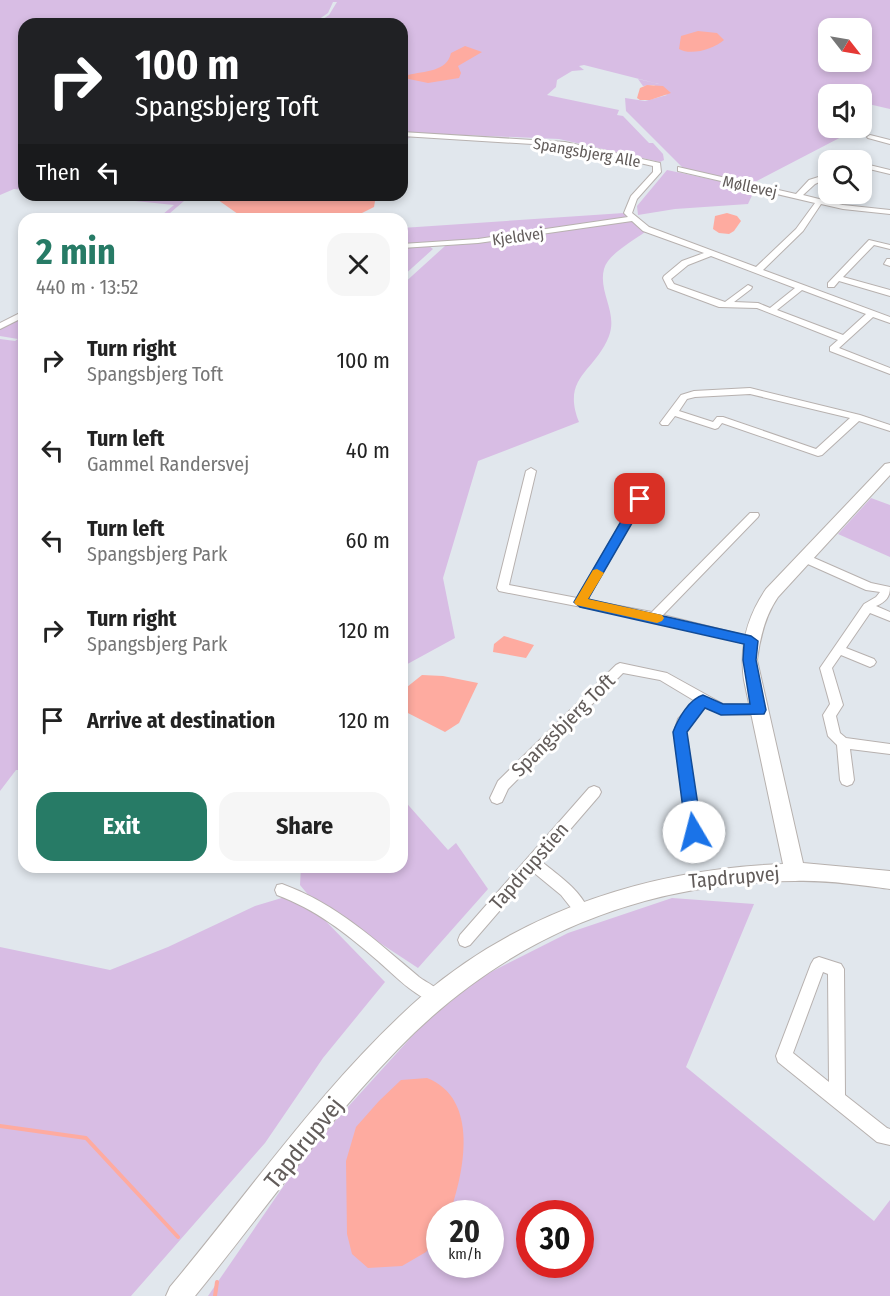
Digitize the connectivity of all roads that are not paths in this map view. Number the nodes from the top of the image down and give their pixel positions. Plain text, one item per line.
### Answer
1 (408, 134) edge
2 (872, 138) edge
3 (890, 142) edge
4 (872, 166) edge
5 (681, 170) dead end
6 (890, 172) edge
7 (818, 180) edge
8 (797, 197) junction
9 (818, 202) edge
10 (818, 203) edge
11 (829, 204) edge
12 (890, 212) edge
13 (634, 218) junction
14 (408, 246) edge
15 (890, 247) edge
16 (712, 253) junction
17 (757, 271) junction
18 (838, 278) junction
19 (831, 285) dead end
20 (748, 287) dead end
21 (801, 287) junction
22 (890, 293) edge
23 (727, 304) junction
24 (771, 311) junction
25 (872, 314) junction
26 (18, 317) edge
27 (890, 320) edge
28 (0, 326) edge
29 (844, 339) junction
30 (890, 372) edge
31 (673, 412) junction
32 (857, 417) junction
33 (665, 423) dead end
34 (890, 428) edge
35 (890, 467) edge
36 (531, 471) dead end
37 (649, 483) dead end
38 (754, 515) dead end
39 (805, 558) junction
40 (888, 591) edge
41 (580, 602) junction
42 (868, 607) junction
43 (654, 617) junction
44 (890, 617) edge
45 (751, 641) junction
46 (838, 649) junction
47 (870, 662) dead end
48 (703, 700) junction
49 (759, 710) junction
50 (843, 743) junction
51 (890, 748) edge
52 (847, 780) dead end
53 (594, 792) dead end
54 (497, 798) dead end
55 (689, 844) dead end
56 (532, 864) junction
57 (795, 872) junction
58 (890, 880) edge
59 (282, 890) dead end
60 (581, 909) junction
61 (465, 940) dead end
62 (436, 997) junction
63 (837, 1097) junction
64 (890, 1137) edge
65 (179, 1296) edge

1 - 13 street, Spangsbjerg Alle
2 - 3 street
4 - 6 street
5 - 8 street, Møllevej
7 - 8 street
8 - 9 street, Møllevej
10 - 17 street
11 - 12 street, Møllevej
13 - 14 street, Kjeldvej
13 - 16 street
15 - 18 street
16 - 17 street
16 - 23 street
17 - 21 street
18 - 19 street
18 - 22 street
20 - 23 street
21 - 24 street
21 - 25 street
23 - 24 street
24 - 29 street
25 - 27 street
25 - 29 street
26 - 28 street
29 - 30 street
31 - 32 street
31 - 32 street
31 - 33 street
32 - 34 street
35 - 39 street
36 - 41 street
37 - 41 street
38 - 43 street
39 - 40 street
39 - 45 street
40 - 42 street
41 - 43 street
42 - 44 street
42 - 46 street
43 - 45 street
45 - 49 street
46 - 47 street
46 - 50 street
48 - 49 street, Spangsbjerg Toft
48 - 54 street, Spangsbjerg Toft
48 - 55 street
49 - 57 street
50 - 51 street
50 - 52 street
53 - 56 street, Tapdrupstien
56 - 60 street
56 - 61 street, Tapdrupstien
57 - 58 street, Tapdrupvej
57 - 60 street, Tapdrupvej
59 - 62 street
60 - 62 street, Tapdrupvej
62 - 65 street, Tapdrupvej
63 - 63 street
63 - 64 street

